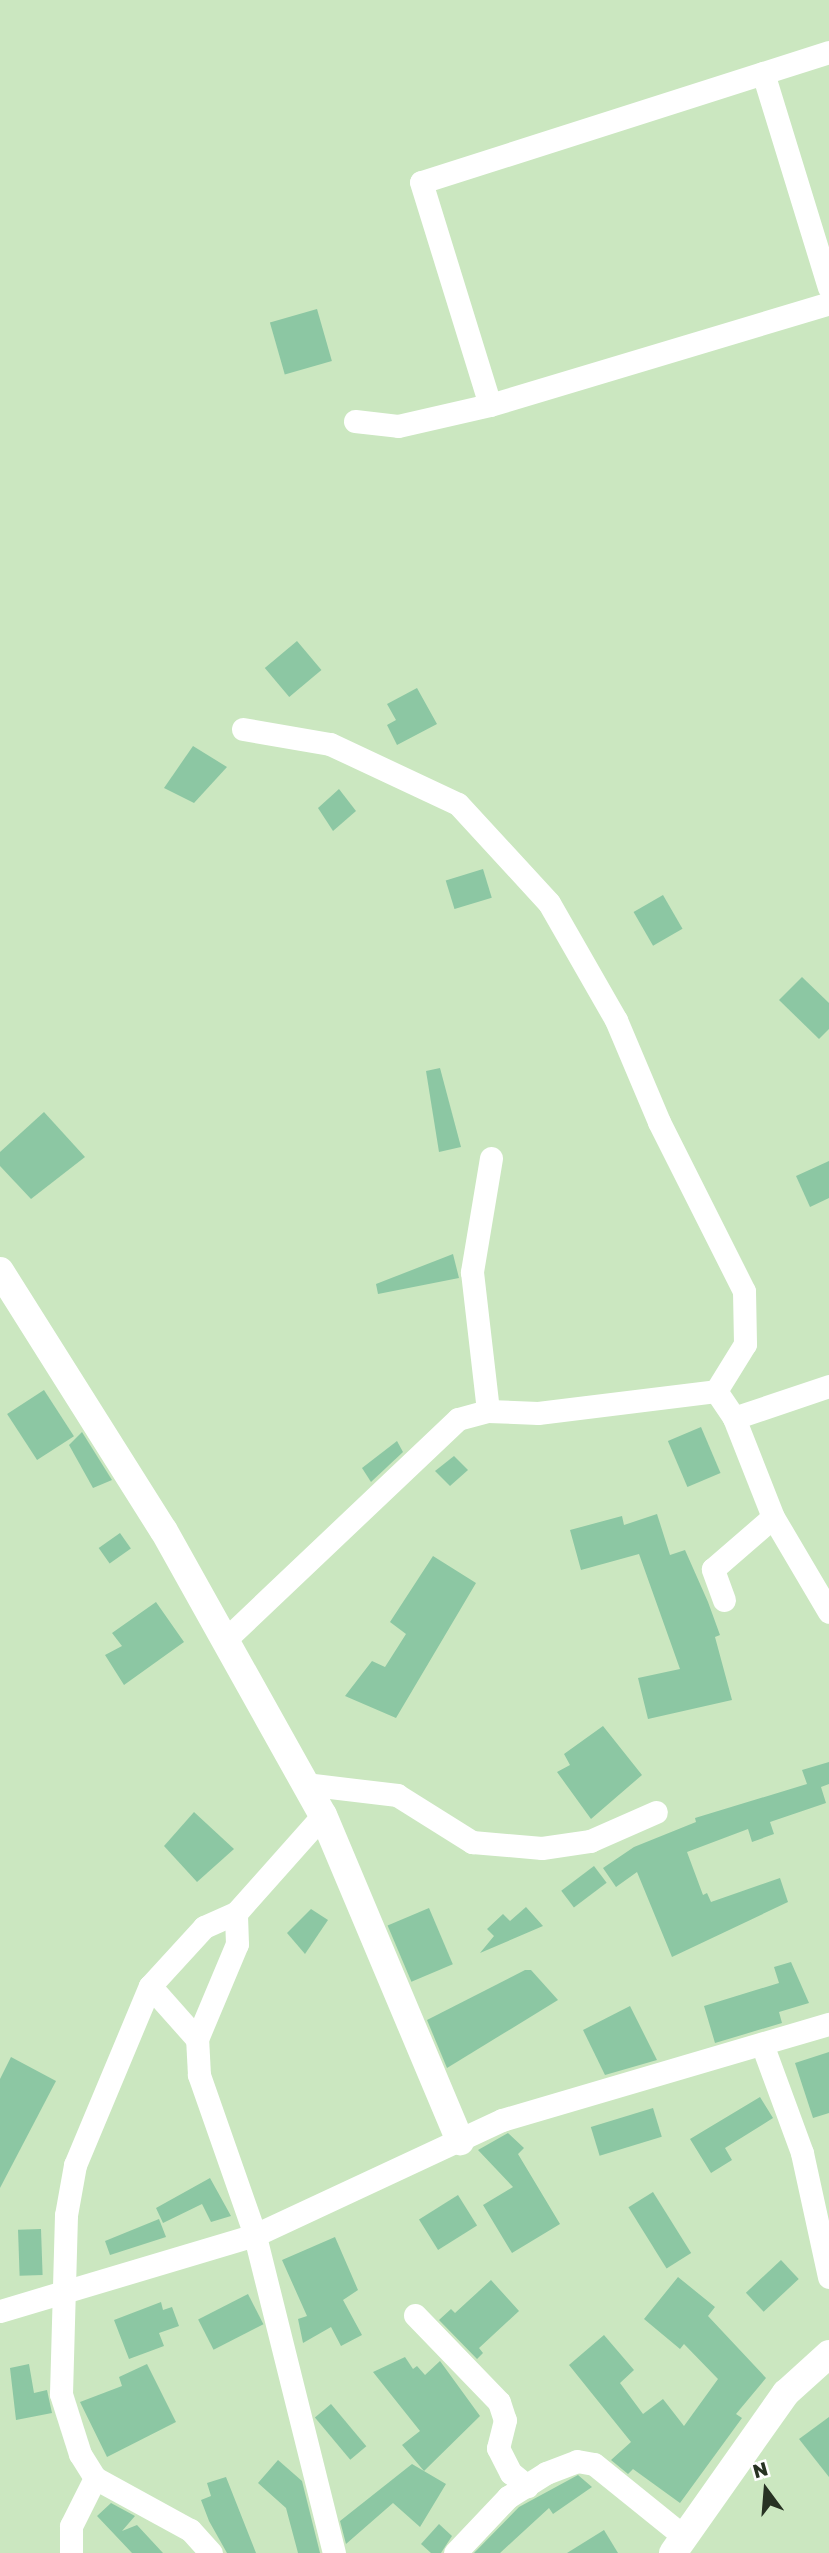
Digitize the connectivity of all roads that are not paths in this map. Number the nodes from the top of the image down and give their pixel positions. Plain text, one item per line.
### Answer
1 (829, 51) edge
2 (763, 73) junction
3 (829, 287) edge
4 (829, 303) edge
5 (490, 405) junction
6 (355, 421) dead end
7 (243, 729) dead end
8 (491, 1158) dead end
9 (0, 1271) edge
10 (829, 1386) edge
11 (716, 1391) junction
12 (488, 1411) junction
13 (734, 1418) junction
14 (773, 1517) junction
15 (723, 1600) dead end
16 (829, 1612) edge
17 (225, 1640) junction
18 (305, 1784) junction
19 (656, 1812) dead end
20 (323, 1815) junction
21 (236, 1913) junction
22 (150, 1986) junction
23 (829, 2024) edge
24 (197, 2039) junction
25 (762, 2045) junction
26 (460, 2141) junction
27 (255, 2235) junction
28 (829, 2277) edge
29 (61, 2293) junction
30 (0, 2311) edge
31 (415, 2315) dead end
32 (829, 2354) edge
33 (95, 2478) junction
34 (527, 2486) junction
35 (677, 2544) edge
36 (71, 2553) edge
37 (211, 2553) edge
38 (334, 2553) edge
39 (455, 2553) edge

1 - 2 street
2 - 3 street
2 - 5 street
4 - 5 street
5 - 6 street
7 - 11 street
8 - 12 street
9 - 17 street
10 - 13 street
11 - 12 street
11 - 13 street
12 - 17 street
13 - 14 street
14 - 15 street
14 - 16 street
17 - 18 street
18 - 19 street
18 - 20 street
20 - 21 street
20 - 26 street
21 - 22 street
21 - 24 street
22 - 24 street
22 - 29 street
23 - 25 street
24 - 27 street
25 - 26 street
25 - 28 street
26 - 27 street
27 - 29 street
27 - 38 street
29 - 30 street
29 - 33 street
31 - 34 street
32 - 35 street
33 - 36 street
33 - 37 street
34 - 35 street
34 - 39 street

